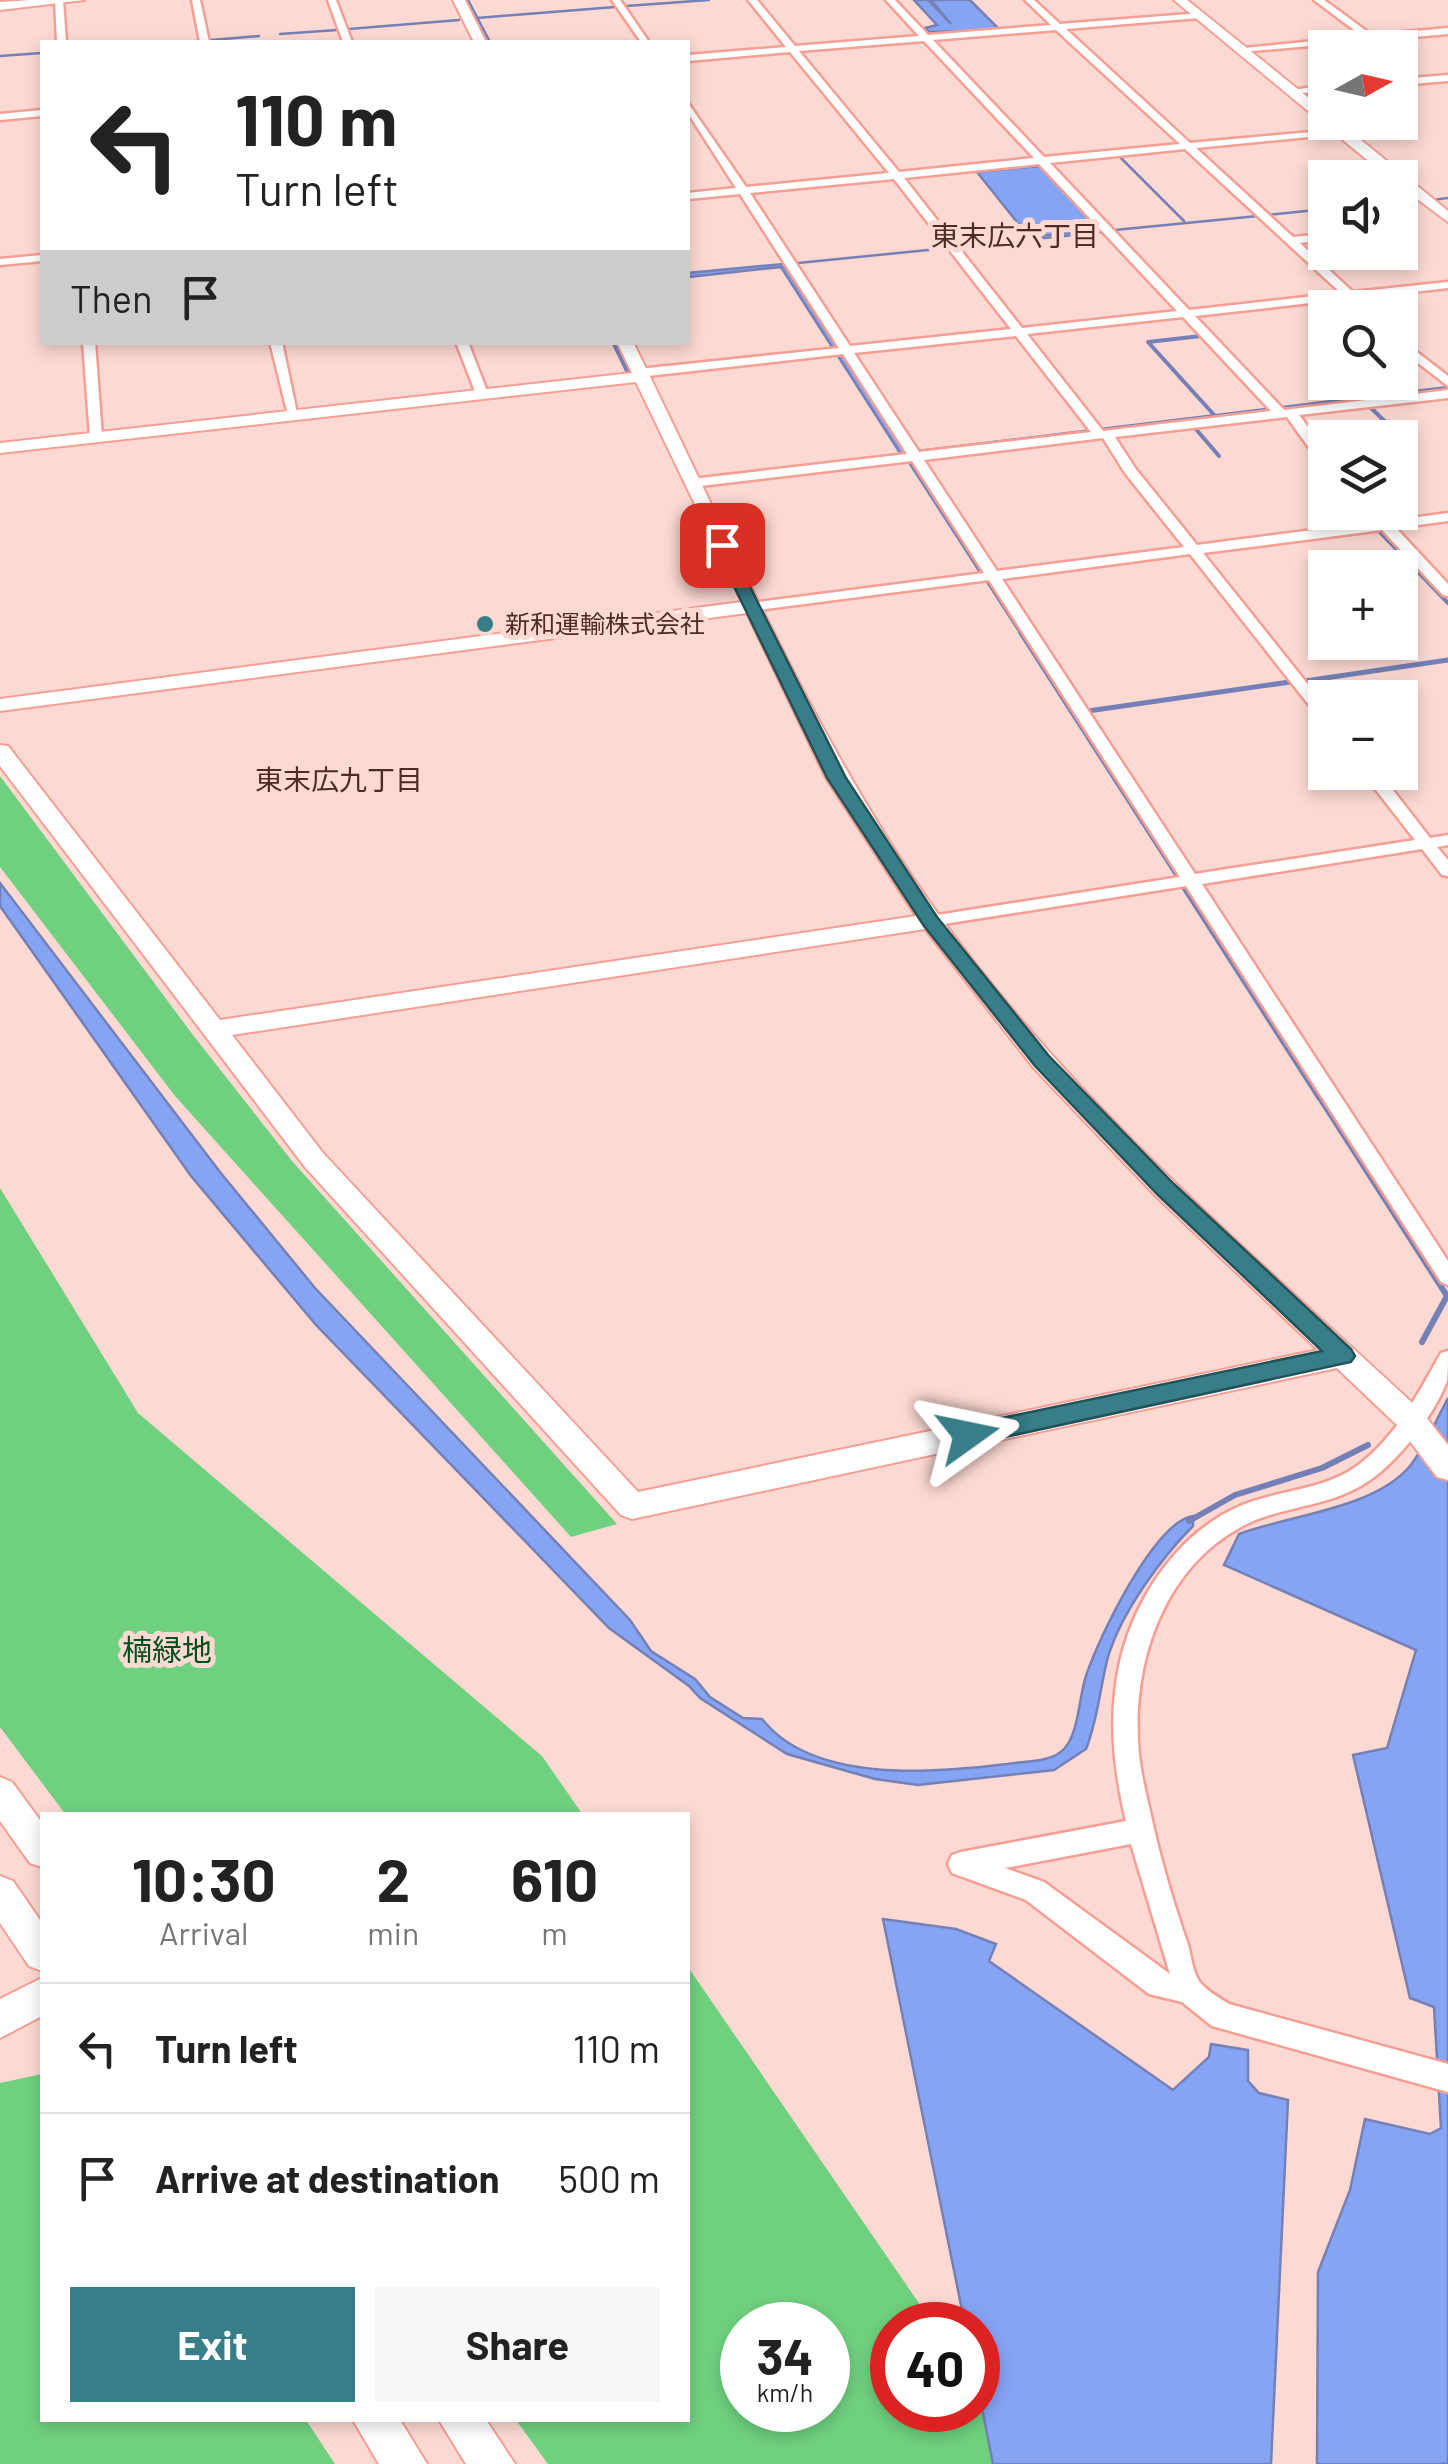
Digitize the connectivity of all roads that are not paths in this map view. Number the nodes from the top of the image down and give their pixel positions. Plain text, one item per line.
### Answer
1 (78, 0) edge
2 (196, 0) edge
3 (332, 0) edge
4 (460, 0) edge
5 (616, 0) edge
6 (752, 0) edge
7 (890, 0) edge
8 (1029, 0) edge
9 (1180, 0) edge
10 (1318, 0) edge
11 (59, 1) edge
12 (0, 6) edge
13 (1198, 15) junction
14 (1058, 26) junction
15 (1359, 30) edge
16 (1448, 31) edge
17 (1418, 34) edge
18 (926, 37) junction
19 (62, 40) edge
20 (205, 40) edge
21 (347, 40) edge
22 (479, 40) edge
23 (644, 40) edge
24 (1308, 43) edge
25 (1240, 48) junction
26 (792, 49) junction
27 (690, 58) edge
28 (1448, 78) edge
29 (1427, 80) junction
30 (1418, 81) edge
31 (1308, 90) edge
32 (1292, 91) junction
33 (1448, 95) edge
34 (1308, 105) edge
35 (690, 109) edge
36 (40, 113) edge
37 (0, 117) edge
38 (1308, 130) edge
39 (1349, 140) edge
40 (1190, 147) junction
41 (1375, 160) edge
42 (1045, 162) junction
43 (897, 176) junction
44 (742, 190) junction
45 (1418, 194) edge
46 (690, 196) edge
47 (1448, 218) edge
48 (1308, 239) edge
49 (1291, 241) junction
50 (40, 258) edge
51 (0, 262) edge
52 (1448, 286) edge
53 (1344, 290) edge
54 (1409, 290) edge
55 (1308, 301) edge
56 (1188, 314) junction
57 (1018, 332) junction
58 (89, 345) edge
59 (277, 345) edge
60 (463, 345) edge
61 (626, 345) edge
62 (841, 352) junction
63 (1418, 357) edge
64 (640, 375) junction
65 (1448, 382) edge
66 (482, 394) junction
67 (1448, 394) edge
68 (1281, 412) junction
69 (294, 416) junction
70 (1100, 433) junction
71 (96, 437) junction
72 (1308, 437) edge
73 (0, 448) edge
74 (916, 458) junction
75 (692, 483) junction
76 (1448, 517) edge
77 (1418, 521) edge
78 (1347, 530) edge
79 (1390, 530) edge
80 (1193, 550) junction
81 (994, 575) junction
82 (1448, 592) edge
83 (750, 607) junction
84 (1308, 695) edge
85 (0, 705) edge
86 (0, 751) edge
87 (1384, 790) edge
88 (1448, 840) edge
89 (1426, 843) junction
90 (1448, 871) edge
91 (1190, 879) junction
92 (930, 921) junction
93 (211, 1030) junction
94 (1448, 1277) edge
95 (1342, 1356) junction
96 (1448, 1359) edge
97 (1411, 1420) junction
98 (1448, 1468) edge
99 (0, 1793) edge
100 (1142, 1830) junction
101 (40, 1849) edge
102 (0, 1892) edge
103 (40, 1950) edge
104 (1188, 1990) junction
105 (40, 1997) edge
106 (0, 2019) edge
107 (1448, 2078) edge
108 (375, 2422) edge
109 (462, 2422) edge
110 (405, 2464) edge
111 (493, 2464) edge

1 - 11 street
2 - 20 street
3 - 21 street
4 - 22 street
5 - 23 street
6 - 26 street
7 - 18 street
8 - 14 street
9 - 13 street
10 - 15 street
11 - 12 street
11 - 19 street
13 - 14 street
13 - 25 street
14 - 18 street
14 - 40 street
16 - 17 street
18 - 26 street
18 - 42 street
24 - 25 street
25 - 32 street
26 - 27 street
26 - 43 street
28 - 29 street
29 - 30 street
29 - 33 street
31 - 32 street
32 - 34 street
35 - 44 street
36 - 37 street
38 - 40 street
39 - 41 street
40 - 42 street
40 - 49 street
42 - 43 street
42 - 56 street
43 - 44 street
43 - 57 street
44 - 46 street
44 - 62 street
45 - 47 street
48 - 49 street
49 - 53 street
50 - 51 street
52 - 54 street
55 - 56 street
56 - 57 street
56 - 68 street
57 - 62 street
57 - 70 street
58 - 71 street
59 - 69 street
60 - 66 street
61 - 64 street
62 - 64 street
62 - 74 street
63 - 65 street
64 - 66 street
64 - 75 street
66 - 69 street
67 - 68 street
68 - 70 street
68 - 72 street
69 - 71 street
70 - 74 street
70 - 80 street
71 - 73 street
74 - 75 street
74 - 81 street
75 - 83 street
76 - 77 street
78 - 80 street
79 - 82 street
80 - 81 street
80 - 84 street
81 - 83 street
81 - 91 street
83 - 85 street
83 - 92 street
86 - 93 street
87 - 89 street
88 - 89 street
89 - 90 street
89 - 91 street
91 - 92 street
91 - 94 street
92 - 93 street
92 - 95 street
93 - 95 street
95 - 97 street
96 - 97 street
97 - 98 street
97 - 100 street
99 - 101 street
100 - 104 street
100 - 104 street
102 - 103 street
104 - 107 street
105 - 106 street
108 - 110 street
109 - 111 street

